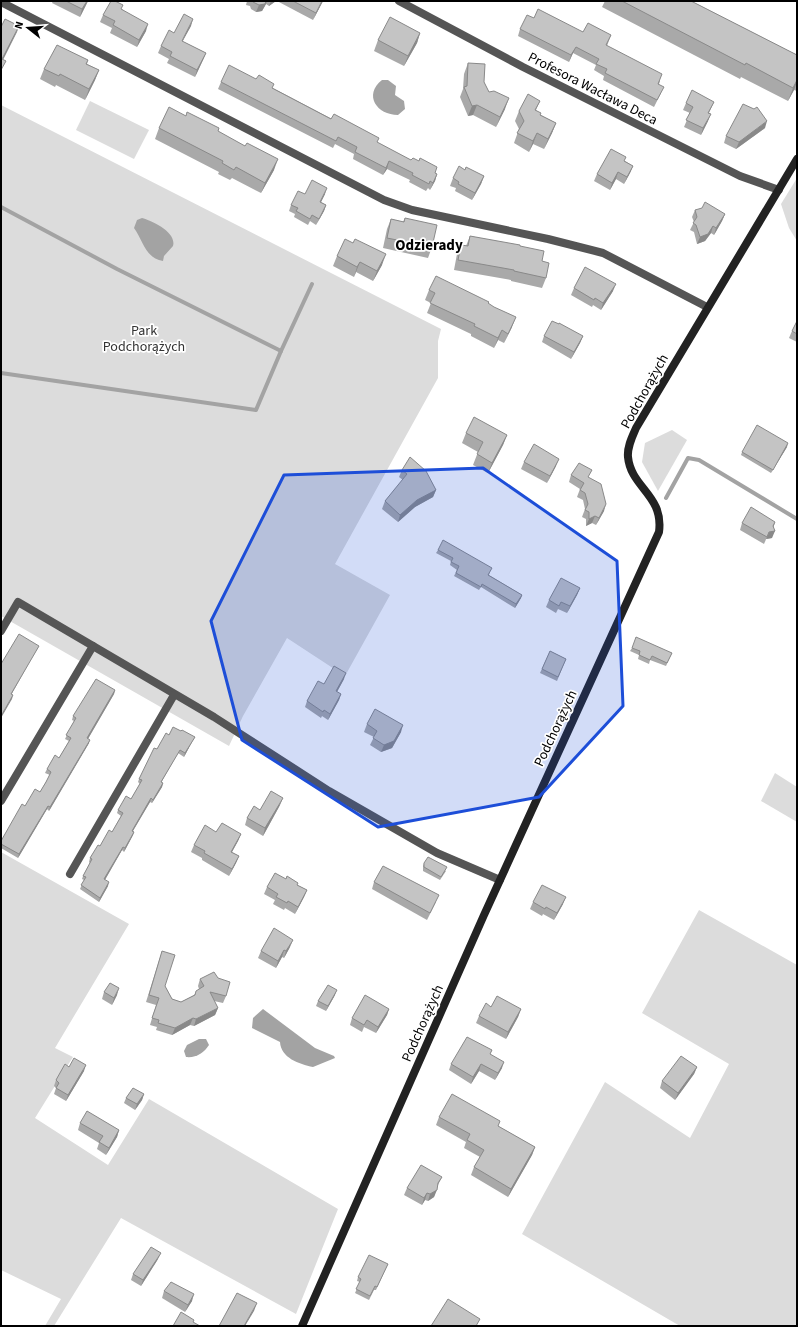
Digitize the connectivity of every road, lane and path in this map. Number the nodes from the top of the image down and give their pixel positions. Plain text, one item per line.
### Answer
1 (399, 1) edge
2 (1, 2) edge
3 (797, 159) edge
4 (779, 190) junction
5 (707, 307) junction
6 (1, 631) edge
7 (93, 646) junction
8 (174, 695) junction
9 (1, 801) edge
10 (70, 874) dead end
11 (500, 880) junction
12 (302, 1326) edge

1 - 4 street, Profesora Wacława Deca
2 - 5 street
3 - 4 street, Podchorążych
4 - 5 street, Podchorążych
5 - 11 street, Podchorążych
6 - 7 street
7 - 8 street
7 - 9 street
8 - 10 street
8 - 11 street
11 - 12 street, Podchorążych

